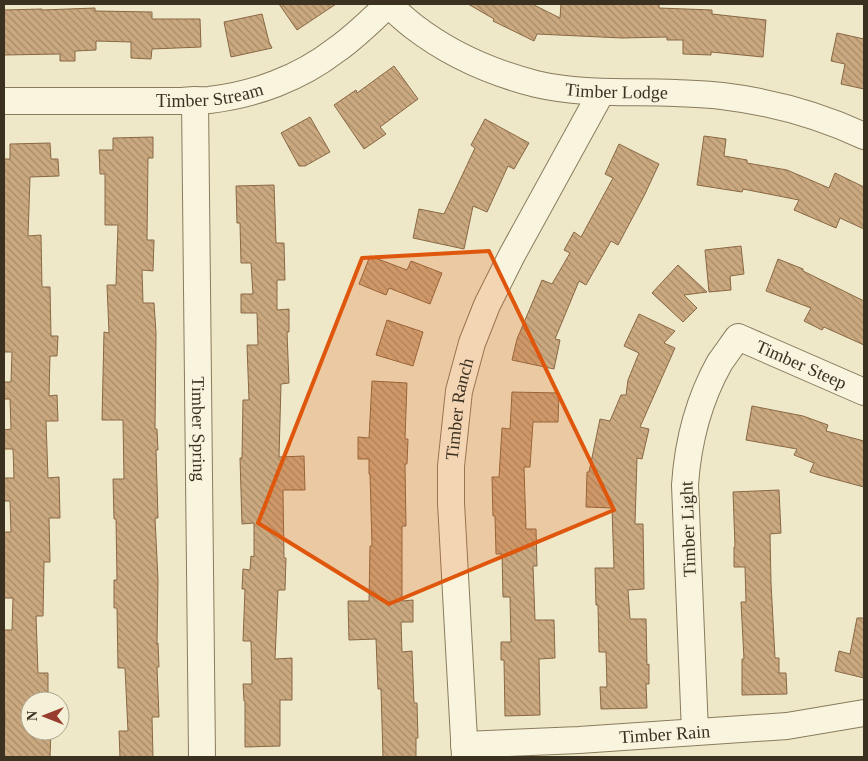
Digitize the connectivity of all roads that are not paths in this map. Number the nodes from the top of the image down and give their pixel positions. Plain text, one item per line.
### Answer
1 (388, 4) edge
2 (601, 93) junction
3 (195, 100) junction
4 (4, 101) edge
5 (864, 136) edge
6 (738, 336) joint
7 (864, 392) edge
8 (864, 713) edge
9 (695, 732) junction
10 (464, 751) edge
11 (202, 757) edge

1 - 2 street, Timber Lodge
1 - 3 street, Timber Stream
2 - 5 street, Timber Lodge
2 - 10 street, Timber Ranch
3 - 4 street, Timber Stream
3 - 11 street, Timber Spring
6 - 7 street, Timber Steep
6 - 9 street, Timber Light
8 - 9 street, Timber Rain
9 - 10 street, Timber Rain

